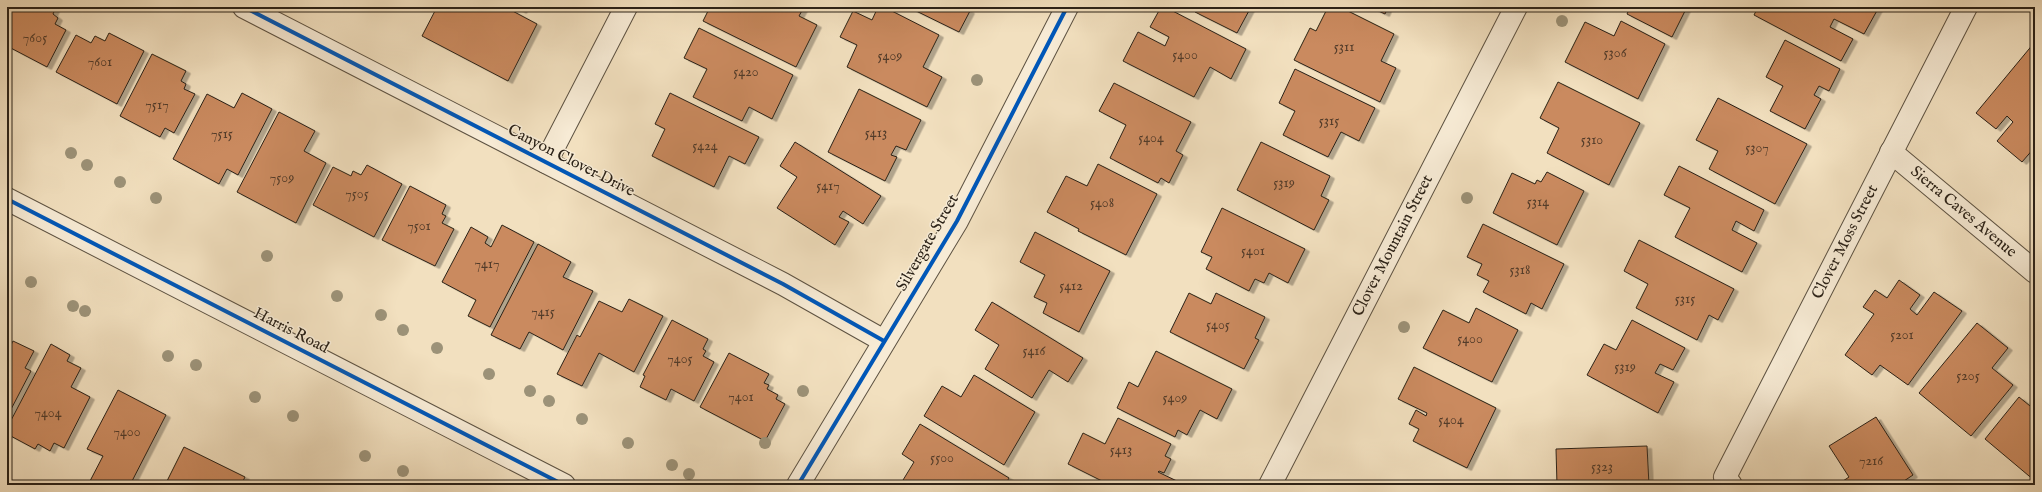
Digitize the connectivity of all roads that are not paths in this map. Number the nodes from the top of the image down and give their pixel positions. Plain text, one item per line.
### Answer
1 (244, 7) edge
2 (626, 7) edge
3 (1067, 7) edge
4 (1516, 7) edge
5 (1966, 7) edge
6 (1891, 152) junction
7 (546, 162) junction
8 (7, 199) edge
9 (2035, 272) edge
10 (884, 341) junction
11 (1728, 481) edge
12 (564, 485) edge
13 (798, 485) edge
14 (1270, 485) edge

1 - 7 street, Canyon Clover Drive
2 - 7 street
3 - 10 street, Silvergate Street
4 - 14 street, Clover Mountain Street
5 - 6 street, Clover Moss Street
6 - 9 street, Sierra Caves Avenue
6 - 11 street, Clover Moss Street
7 - 10 street, Canyon Clover Drive
8 - 12 street, Harris Road
10 - 13 street, Silvergate Street

